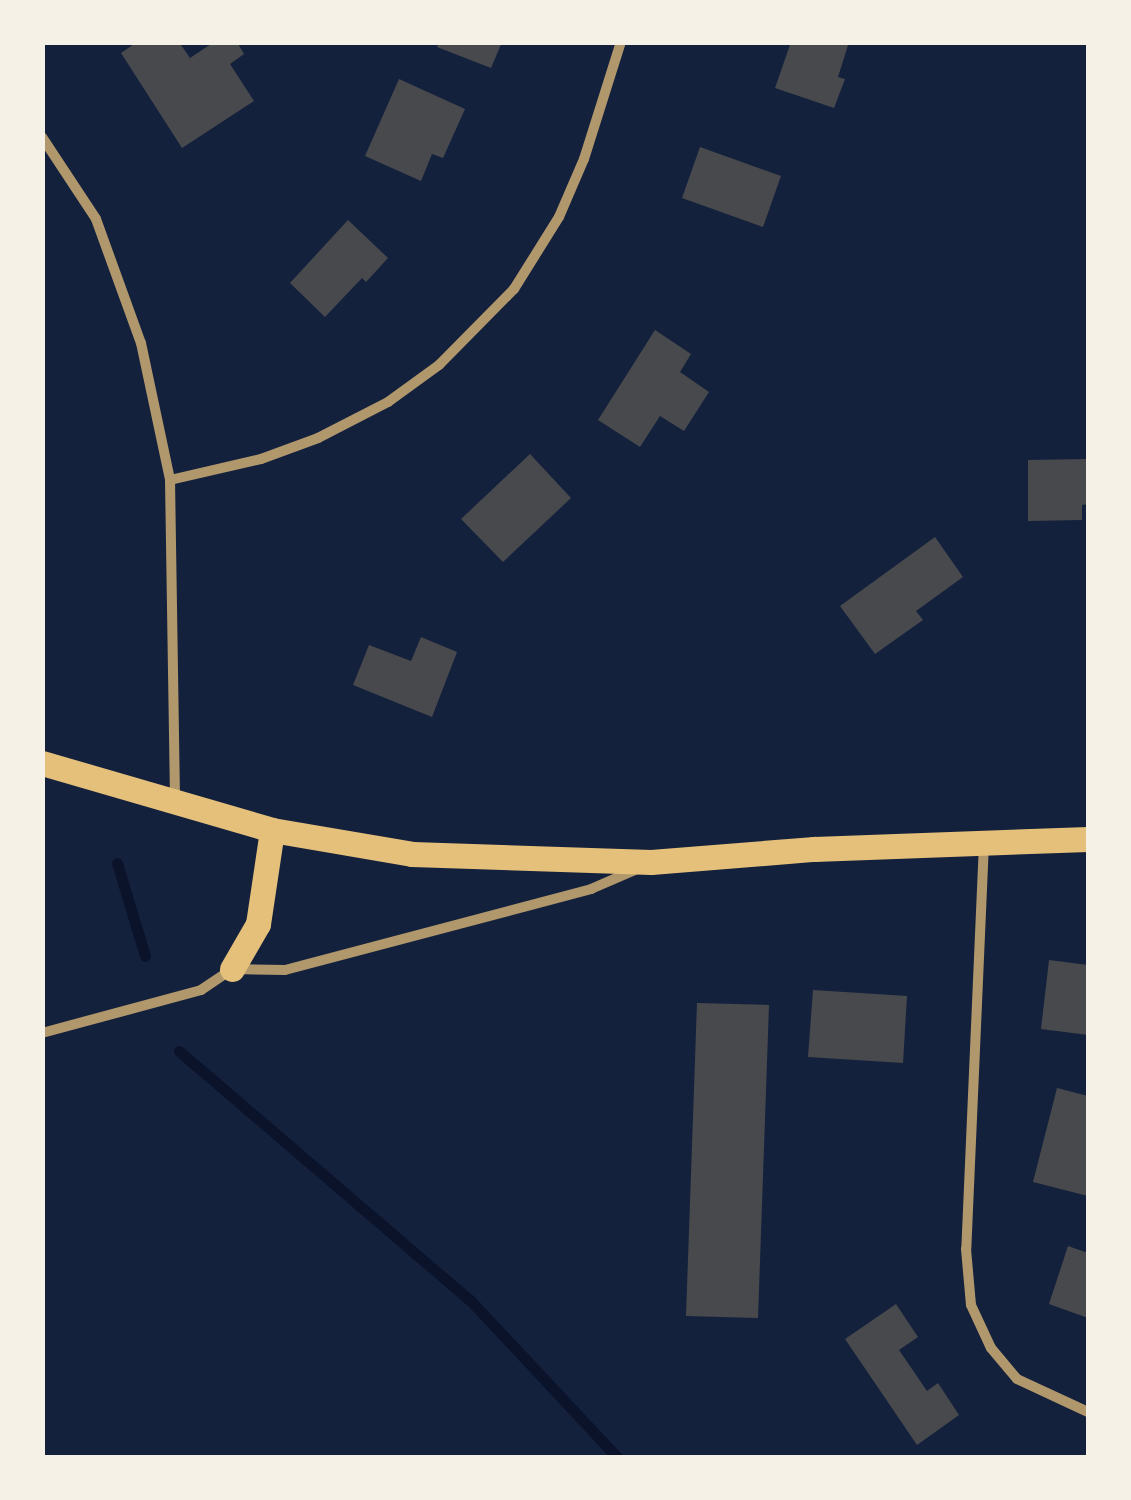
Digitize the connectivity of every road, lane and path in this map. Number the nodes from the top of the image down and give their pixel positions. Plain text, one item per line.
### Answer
1 (621, 42) edge
2 (42, 136) edge
3 (170, 480) junction
4 (42, 763) edge
5 (175, 805) junction
6 (272, 830) junction
7 (1088, 839) edge
8 (984, 842) junction
9 (652, 862) junction
10 (232, 969) junction
11 (42, 1033) edge
12 (1088, 1412) edge

1 - 3 street
2 - 3 street
3 - 5 street
4 - 5 main road
5 - 6 main road
6 - 9 main road
6 - 10 main road
7 - 8 main road
8 - 9 main road
8 - 12 street
9 - 10 street
10 - 11 street

